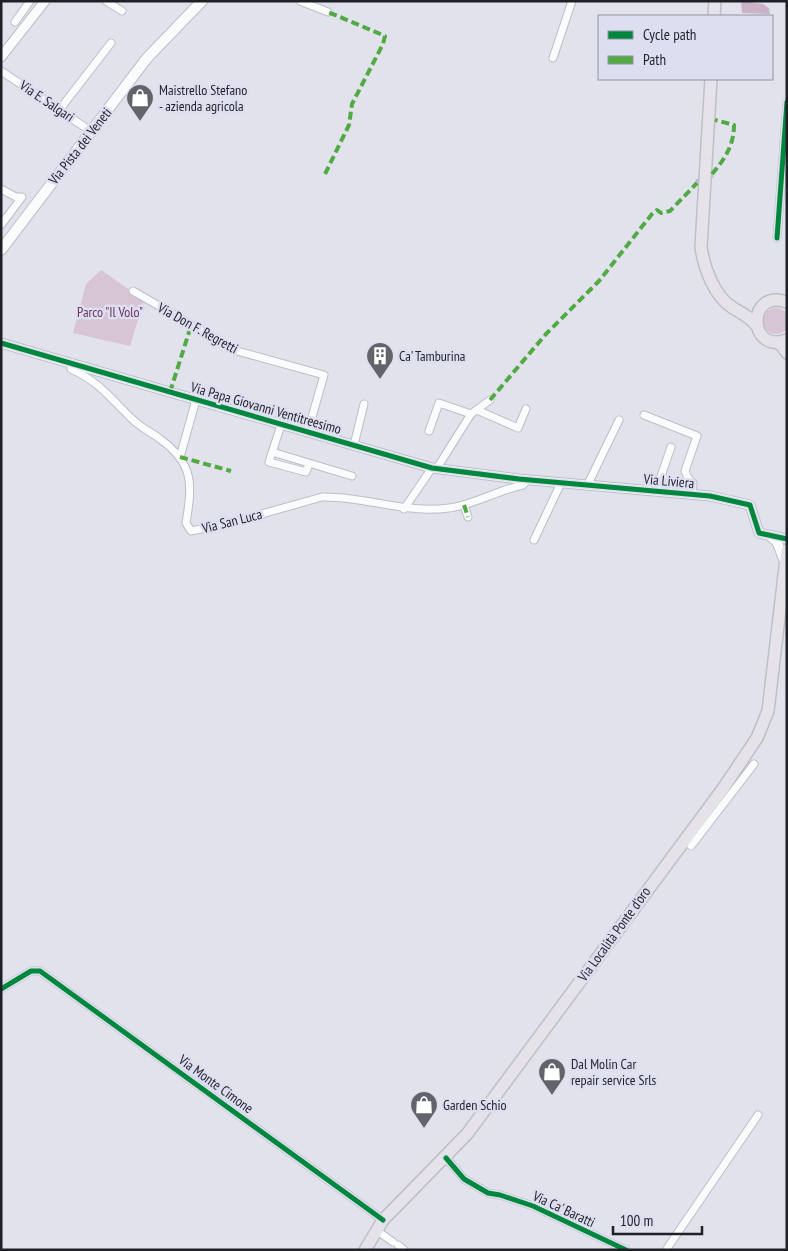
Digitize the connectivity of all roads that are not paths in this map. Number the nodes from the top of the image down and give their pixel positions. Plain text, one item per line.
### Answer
1 (30, 1) edge
2 (45, 1) edge
3 (106, 1) edge
4 (202, 1) edge
5 (300, 1) edge
6 (572, 1) edge
7 (715, 1) edge
8 (122, 11) dead end
9 (328, 12) dead end
10 (714, 15) edge
11 (15, 22) dead end
12 (111, 43) dead end
13 (1, 57) edge
14 (554, 58) dead end
15 (1, 71) edge
16 (711, 80) edge
17 (787, 102) edge
18 (60, 109) junction
19 (92, 132) junction
20 (1, 189) edge
21 (1, 225) edge
22 (777, 238) dead end
23 (1, 250) edge
24 (133, 291) dead end
25 (787, 302) edge
26 (762, 307) junction
27 (740, 311) junction
28 (757, 326) junction
29 (781, 341) edge
30 (1, 343) edge
31 (787, 354) edge
32 (71, 364) junction
33 (196, 400) junction
34 (490, 400) dead end
35 (364, 404) dead end
36 (526, 409) dead end
37 (474, 412) junction
38 (644, 415) dead end
39 (619, 420) dead end
40 (281, 425) junction
41 (308, 431) junction
42 (429, 431) dead end
43 (354, 445) junction
44 (670, 446) dead end
45 (180, 457) junction
46 (434, 468) junction
47 (352, 476) dead end
48 (527, 480) junction
49 (562, 483) junction
50 (587, 486) junction
51 (656, 490) junction
52 (692, 494) junction
53 (464, 505) junction
54 (404, 509) junction
55 (468, 517) dead end
56 (771, 537) junction
57 (787, 539) edge
58 (534, 540) dead end
59 (786, 556) edge
60 (754, 764) dead end
61 (691, 846) dead end
62 (1, 988) edge
63 (758, 1115) dead end
64 (446, 1158) junction
65 (383, 1220) junction
66 (376, 1230) junction
67 (399, 1246) edge
68 (365, 1250) edge
69 (626, 1250) edge
70 (666, 1250) edge

1 - 11 street
2 - 13 street
3 - 8 street
4 - 19 main road, Via Pista dei Veneti
5 - 9 street
6 - 14 street
7 - 10 main road
12 - 18 street
15 - 18 street, Via E. Salgari
16 - 27 main road
17 - 22 street
18 - 19 street, Via E. Salgari
19 - 23 main road, Via Pista dei Veneti
20 - 21 street
24 - 41 street, Via Don F. Regretti
25 - 26 main road
26 - 27 main road
26 - 28 main road
27 - 28 main road
28 - 29 main road
29 - 31 main road
30 - 32 street, Via Papa Giovanni Ventitreesimo
32 - 33 street, Via Papa Giovanni Ventitreesimo
32 - 45 street, Via San Luca
33 - 40 street, Via Papa Giovanni Ventitreesimo
33 - 45 street, Via Papa Giovanni Ventitreesimo
34 - 37 street
35 - 43 street, Via Papa Giovanni Ventitreesimo
36 - 37 street
37 - 42 street
37 - 46 street
38 - 52 street, Via Liviera
39 - 50 street
40 - 41 street, Via Papa Giovanni Ventitreesimo
40 - 47 street
41 - 43 street, Via Papa Giovanni Ventitreesimo
43 - 46 street, Via Papa Giovanni Ventitreesimo
44 - 51 street, Via Liviera
45 - 54 street, Via San Luca
46 - 48 street, Via Papa Giovanni Ventitreesimo
46 - 54 street
48 - 49 street, Via Liviera
48 - 53 street, Via San Luca
49 - 50 street, Via Liviera
49 - 58 street
50 - 51 street, Via Liviera
51 - 52 street, Via Liviera
52 - 56 street, Via Liviera
53 - 54 street, Via San Luca
53 - 55 street
56 - 57 street
56 - 59 street, Via Liviera
59 - 64 main road, Via Località Ponte d'oro
60 - 61 street
62 - 65 street, Via Monte Cimone
63 - 70 street
64 - 65 main road, Via Località Ponte d'oro
64 - 69 street, Via Ca' Baratti
65 - 66 main road, Via Località Ponte d'oro
66 - 67 street
66 - 68 main road, Via Località Ponte d'oro

